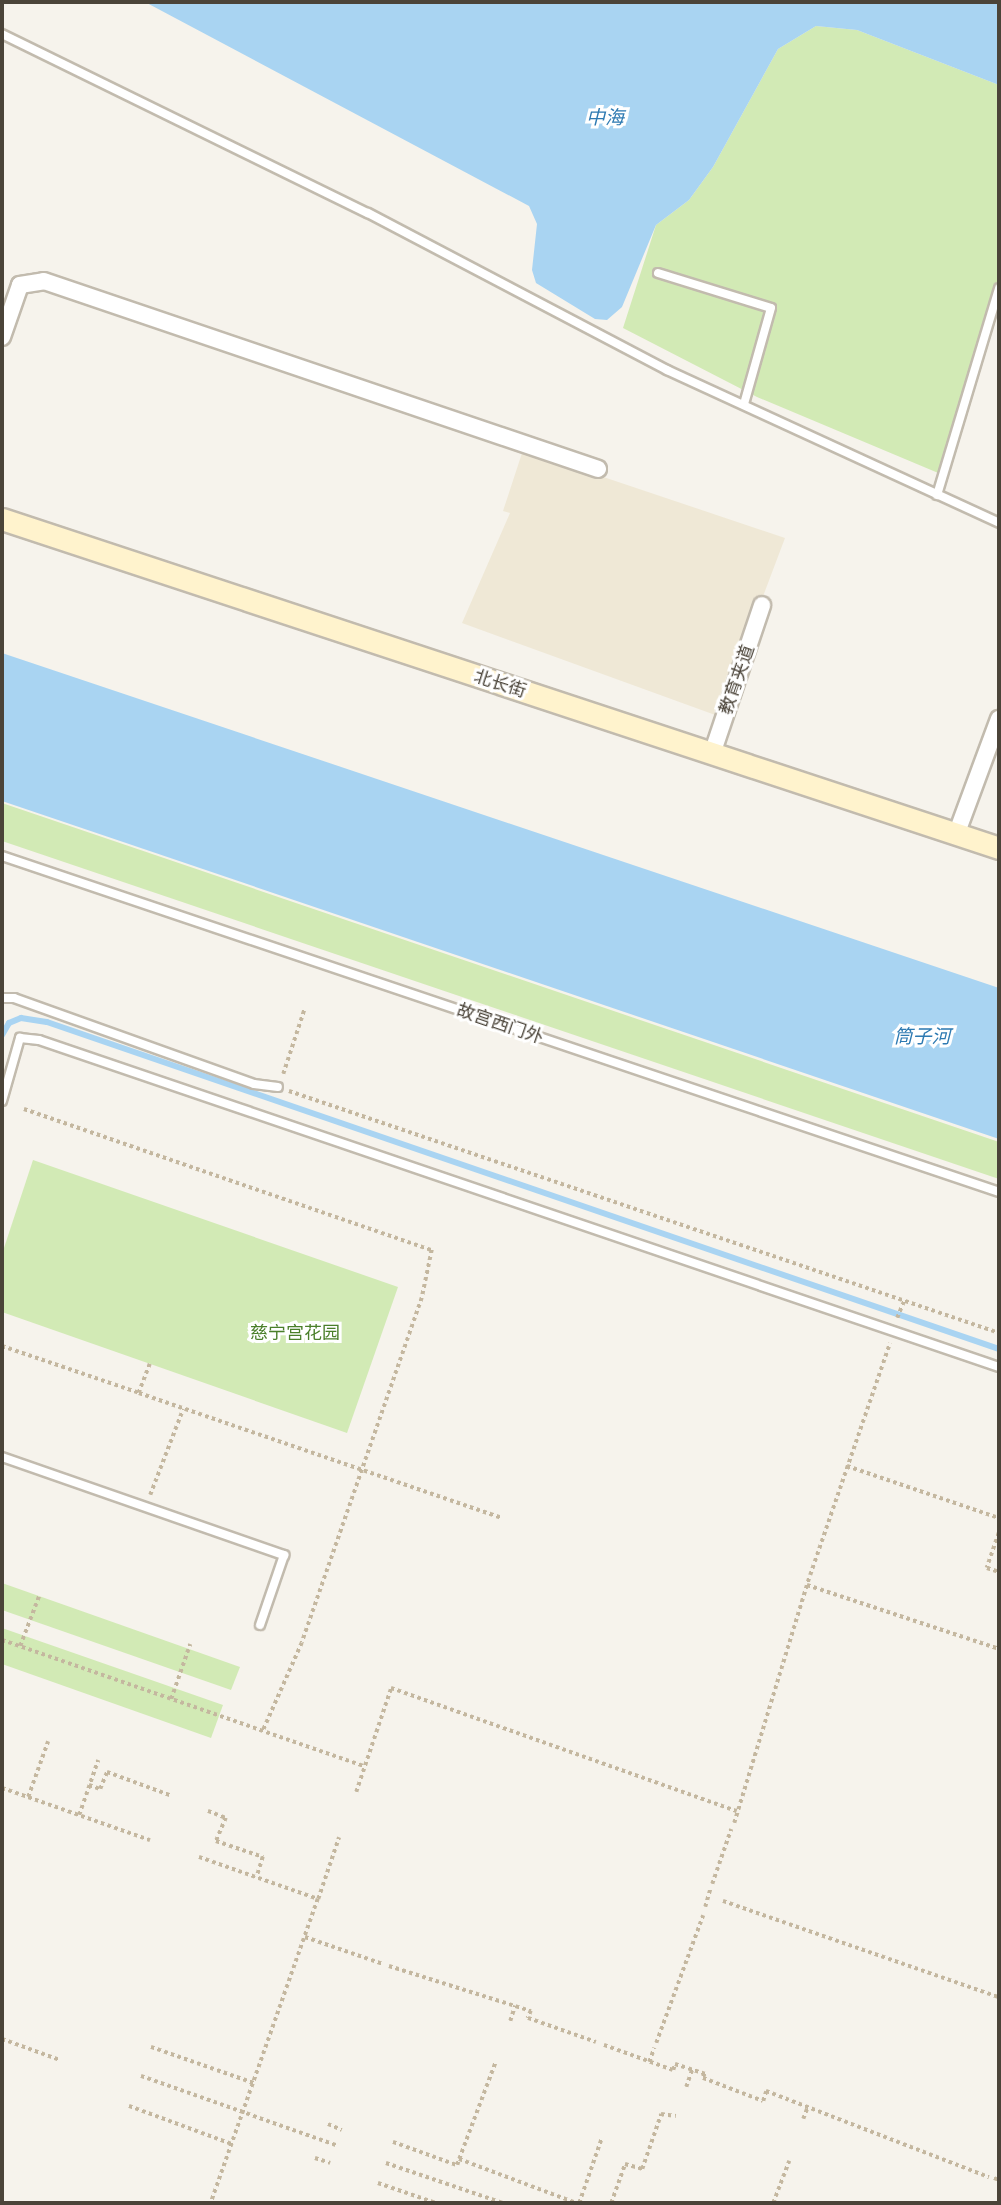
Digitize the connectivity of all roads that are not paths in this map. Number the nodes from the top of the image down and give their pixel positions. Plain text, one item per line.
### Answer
1 (2, 34) edge
2 (658, 273) dead end
3 (999, 288) edge
4 (2, 337) edge
5 (744, 404) junction
6 (598, 469) dead end
7 (937, 495) junction
8 (2, 519) edge
9 (999, 523) edge
10 (762, 606) dead end
11 (999, 719) edge
12 (712, 754) junction
13 (956, 835) junction
14 (999, 848) edge
15 (2, 856) edge
16 (2, 998) edge
17 (278, 1087) road end
18 (2, 1101) edge
19 (999, 1192) edge
20 (999, 1367) edge
21 (2, 1457) edge
22 (260, 1625) dead end

1 - 5 lane
2 - 5 lane
3 - 7 lane
4 - 6 street
5 - 7 lane
7 - 9 lane
8 - 12 street, 北长街
10 - 12 street, 教育夹道
11 - 13 street
12 - 13 street, 北长街
13 - 14 street, 北长街
15 - 19 lane, 故宫西门外
16 - 17 lane
18 - 20 lane
21 - 22 lane

